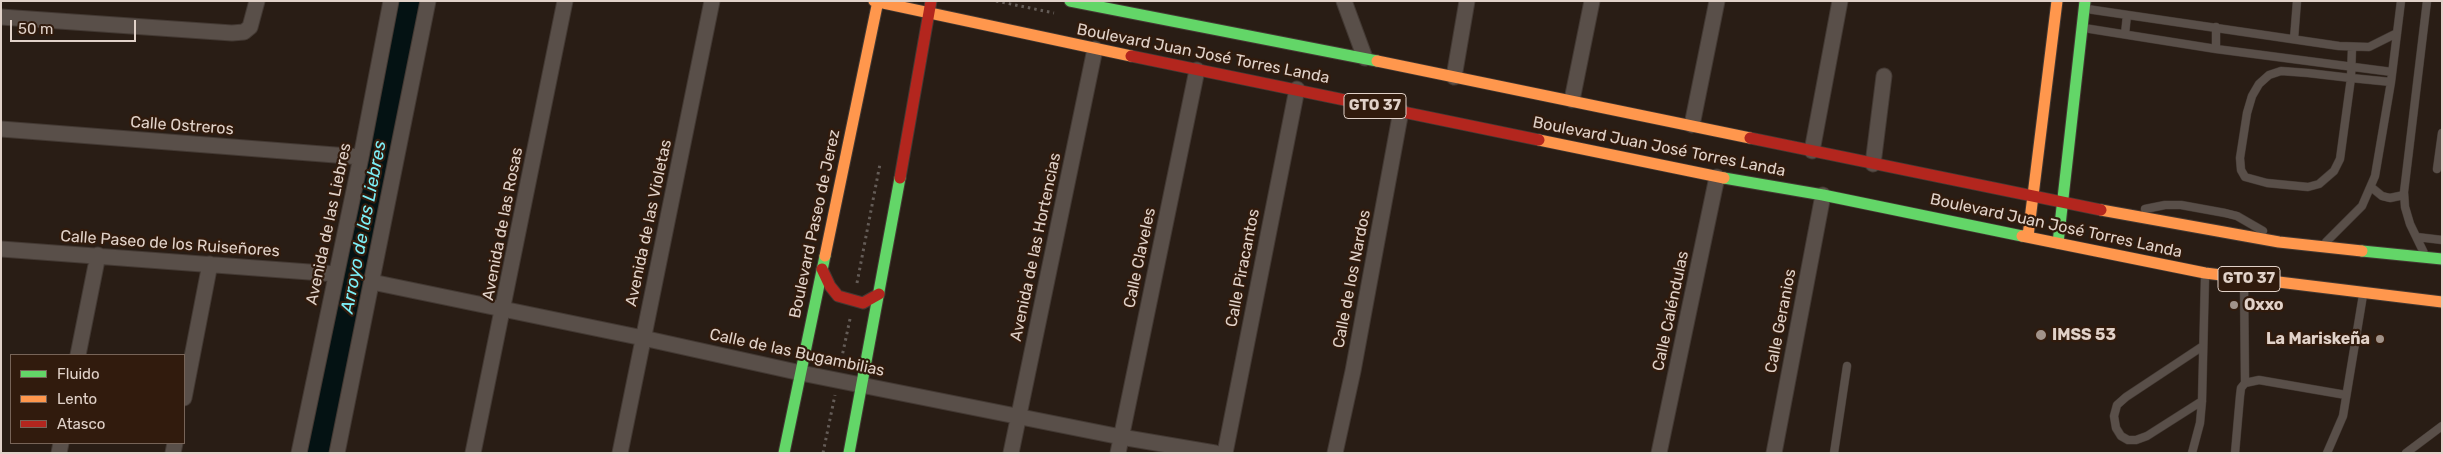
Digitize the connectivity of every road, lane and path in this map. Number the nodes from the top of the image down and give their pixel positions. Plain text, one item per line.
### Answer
1 (258, 1) edge
2 (391, 1) edge
3 (428, 1) edge
4 (565, 1) edge
5 (712, 1) edge
6 (1070, 1) edge
7 (1344, 1) edge
8 (1467, 1) edge
9 (1592, 1) edge
10 (1717, 1) edge
11 (1840, 1) edge
12 (2057, 1) edge
13 (2297, 1) edge
14 (2401, 1) edge
15 (2427, 1) edge
16 (876, 2) edge
17 (1101, 4) edge
18 (2085, 5) edge
19 (930, 7) edge
20 (2127, 14) junction
21 (1, 17) edge
22 (2216, 27) junction
23 (2082, 28) junction
24 (2397, 33) junction
25 (2125, 34) junction
26 (2294, 39) junction
27 (2352, 47) junction
28 (2216, 48) junction
29 (1095, 49) junction
30 (1365, 58) junction
31 (2352, 66) junction
32 (1197, 70) junction
33 (2392, 72) junction
34 (1884, 76) dead end
35 (1454, 77) junction
36 (2351, 78) junction
37 (2390, 82) junction
38 (1296, 89) junction
39 (1572, 100) junction
40 (1402, 111) junction
41 (1692, 125) junction
42 (1, 129) edge
43 (2442, 133) edge
44 (1812, 151) junction
45 (882, 155) dead end
46 (361, 157) junction
47 (1872, 164) junction
48 (2437, 169) dead end
49 (1717, 177) junction
50 (2371, 187) junction
51 (1824, 195) junction
52 (2404, 195) junction
53 (2034, 198) junction
54 (2064, 203) junction
55 (2127, 215) junction
56 (2028, 236) junction
57 (2417, 237) junction
58 (2442, 240) edge
59 (2279, 242) junction
60 (2058, 243) junction
61 (2322, 247) junction
62 (1, 249) edge
63 (98, 255) junction
64 (2426, 257) junction
65 (2442, 259) edge
66 (210, 264) junction
67 (822, 269) junction
68 (2205, 273) junction
69 (336, 274) junction
70 (2244, 278) junction
71 (372, 282) junction
72 (2363, 293) junction
73 (879, 294) junction
74 (853, 302) junction
75 (2442, 302) edge
76 (504, 309) junction
77 (643, 338) junction
78 (2203, 346) junction
79 (78, 354) edge
80 (1847, 366) dead end
81 (800, 373) junction
82 (838, 380) junction
83 (2245, 383) junction
84 (863, 385) junction
85 (185, 393) edge
86 (2346, 395) junction
87 (2202, 400) junction
88 (1019, 416) junction
89 (2442, 426) edge
90 (1121, 437) junction
91 (299, 453) edge
92 (337, 453) edge
93 (473, 453) edge
94 (620, 453) edge
95 (784, 453) edge
96 (823, 453) edge
97 (849, 453) edge
98 (1011, 453) edge
99 (1118, 453) edge
100 (1215, 453) edge
101 (1225, 453) edge
102 (1335, 453) edge
103 (1659, 453) edge
104 (1774, 453) edge
105 (1834, 453) edge
106 (2192, 453) edge
107 (2235, 453) edge
108 (2327, 453) edge
109 (2406, 453) edge

1 - 21 street
2 - 46 street, Avenida de las Liebres
3 - 71 street
4 - 76 street, Avenida de las Rosas
5 - 77 street, Avenida de las Violetas
6 - 17 main road, Boulevard Juan José Torres Landa / GTO 37
7 - 30 street
8 - 35 street
9 - 39 street
10 - 41 street
11 - 44 street
12 - 53 main road
13 - 26 lane
14 - 24 lane
15 - 52 lane
16 - 19 main road, Boulevard Juan José Torres Landa / GTO 37
16 - 67 main road, Boulevard Paseo de Jerez
17 - 30 main road, Boulevard Juan José Torres Landa / GTO 37
18 - 20 lane
18 - 23 main road
19 - 29 main road, Boulevard Juan José Torres Landa / GTO 37
19 - 73 main road
20 - 22 lane
20 - 25 lane
22 - 26 lane
22 - 28 lane
23 - 25 lane
23 - 54 main road
24 - 27 lane
24 - 33 lane
25 - 28 lane
26 - 27 lane
27 - 31 lane
28 - 31 lane
29 - 32 main road, Boulevard Juan José Torres Landa / GTO 37
29 - 88 street, Avenida de las Hortencias
30 - 35 main road, Boulevard Juan José Torres Landa / GTO 37
31 - 33 lane
31 - 36 lane
32 - 38 main road, Boulevard Juan José Torres Landa / GTO 37
32 - 90 street, Calle Claveles
33 - 37 lane
34 - 47 street
35 - 39 main road, Boulevard Juan José Torres Landa / GTO 37
36 - 36 lane
36 - 37 lane
37 - 50 lane
38 - 40 main road, Boulevard Juan José Torres Landa / GTO 37
38 - 101 street, Calle Piracantos
39 - 41 main road, Boulevard Juan José Torres Landa / GTO 37
40 - 49 main road, Boulevard Juan José Torres Landa / GTO 37
40 - 102 street, Calle de los Nardos
41 - 44 main road, Boulevard Juan José Torres Landa / GTO 37
42 - 46 street, Calle Ostreros
43 - 48 lane
44 - 47 main road, Boulevard Juan José Torres Landa / GTO 37
45 - 74 path
46 - 69 street, Avenida de las Liebres
47 - 53 main road, Boulevard Juan José Torres Landa / GTO 37
49 - 51 main road, Boulevard Juan José Torres Landa / GTO 37
49 - 103 street, Calle Caléndulas
50 - 52 lane
50 - 61 lane
51 - 56 main road, Boulevard Juan José Torres Landa / GTO 37
51 - 104 street, Calle Geranios
52 - 57 lane
53 - 54 main road, Boulevard Juan José Torres Landa / GTO 37
53 - 56 main road
54 - 55 main road, Boulevard Juan José Torres Landa / GTO 37
54 - 60 main road
55 - 59 main road, Boulevard Juan José Torres Landa / GTO 37
55 - 59 lane
56 - 60 main road, Boulevard Juan José Torres Landa / GTO 37
57 - 58 lane
57 - 64 lane
59 - 61 main road, Boulevard Juan José Torres Landa / GTO 37
60 - 68 main road, Boulevard Juan José Torres Landa / GTO 37
61 - 64 main road, Boulevard Juan José Torres Landa / GTO 37
62 - 63 street, Calle Paseo de los Ruiseñores
63 - 66 street, Calle Paseo de los Ruiseñores
63 - 79 street
64 - 65 main road, Boulevard Juan José Torres Landa / GTO 37
66 - 69 street, Calle Paseo de los Ruiseñores
66 - 85 street
67 - 74 main road
67 - 81 main road, Boulevard Paseo de Jerez
68 - 70 main road, Boulevard Juan José Torres Landa / GTO 37
68 - 78 lane
69 - 91 street, Avenida de las Liebres
70 - 72 main road, Boulevard Juan José Torres Landa / GTO 37
70 - 83 lane
71 - 76 street, Calle de las Bugambilias
71 - 92 street
72 - 75 main road, Boulevard Juan José Torres Landa / GTO 37
72 - 86 lane
73 - 74 main road
73 - 84 main road
74 - 82 path
76 - 77 street, Calle de las Bugambilias
76 - 93 street, Avenida de las Rosas
77 - 81 street, Calle de las Bugambilias
77 - 94 street, Avenida de las Violetas
78 - 87 lane
78 - 87 lane
80 - 105 lane
81 - 82 street, Calle de las Bugambilias
81 - 95 main road, Boulevard Paseo de Jerez
82 - 84 street, Calle de las Bugambilias
82 - 96 path
83 - 86 lane
83 - 107 lane
84 - 88 street, Calle de las Bugambilias
84 - 97 main road
86 - 108 lane
87 - 106 lane
88 - 90 street, Calle de las Bugambilias
88 - 98 street, Avenida de las Hortencias
89 - 109 lane
90 - 99 street, Calle Claveles
90 - 100 street, Calle de las Bugambilias

